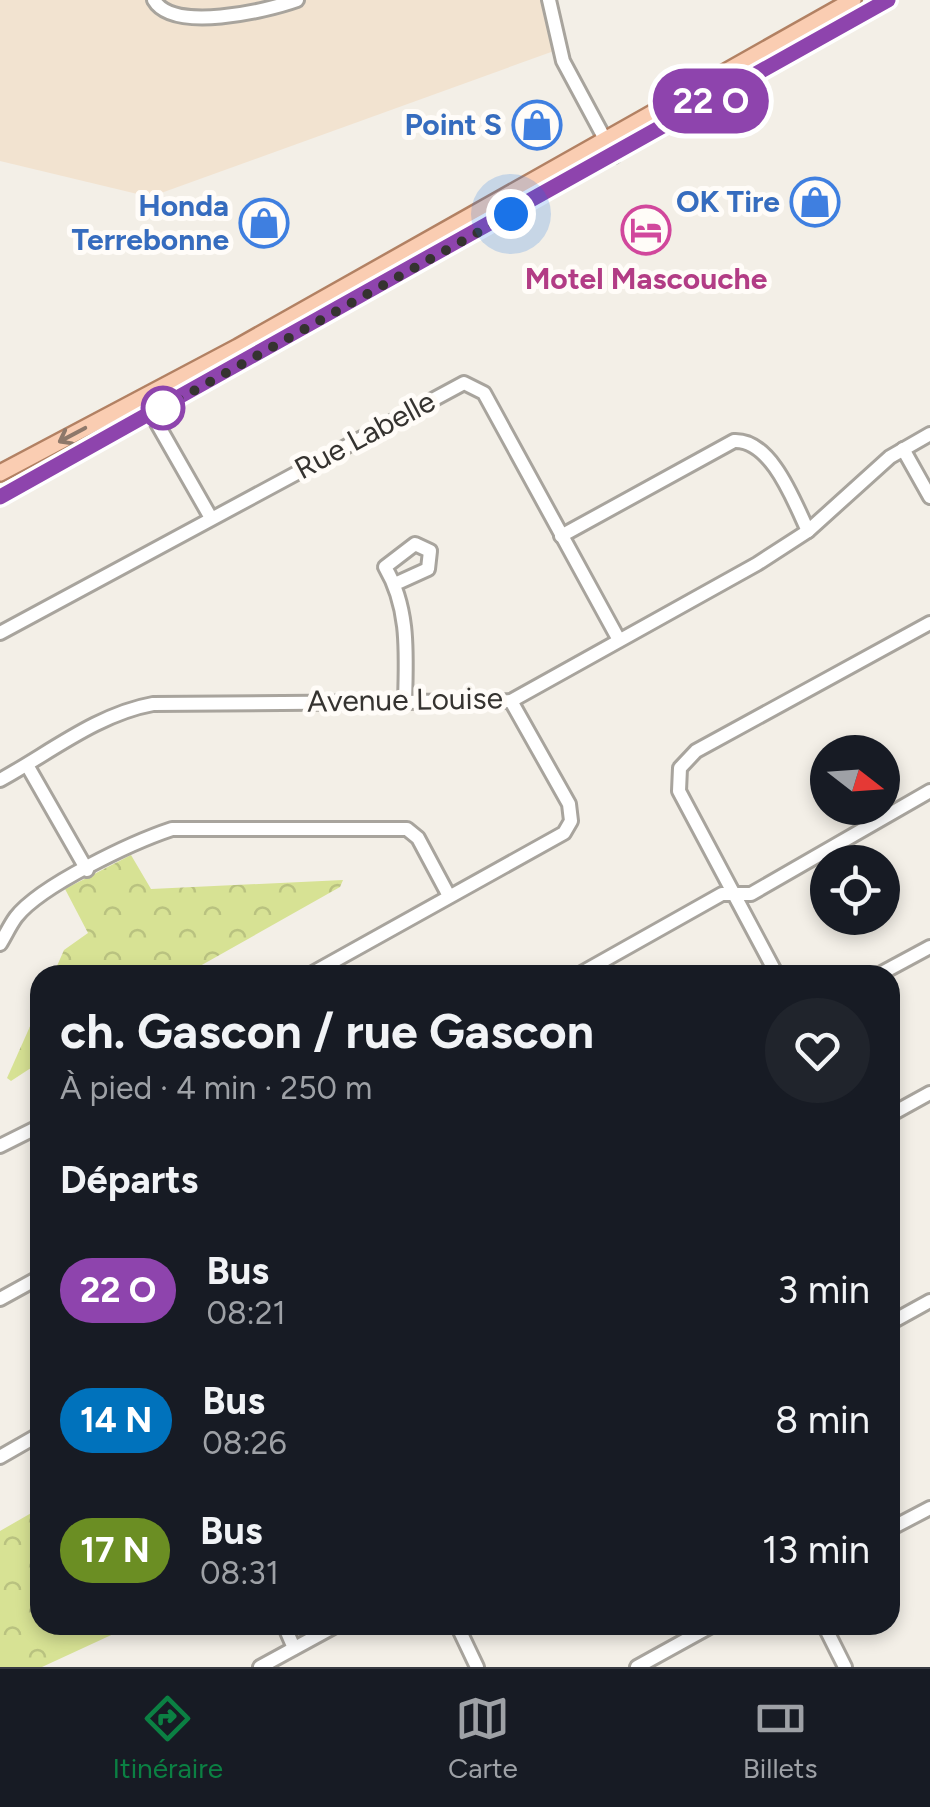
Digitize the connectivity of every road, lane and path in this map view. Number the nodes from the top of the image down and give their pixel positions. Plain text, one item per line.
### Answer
1 (154, 0) edge
2 (297, 0) edge
3 (549, 0) edge
4 (853, 0) edge
5 (888, 0) edge
6 (605, 138) junction
7 (614, 156) junction
8 (142, 398) junction
9 (152, 414) junction
10 (930, 434) edge
11 (904, 449) junction
12 (0, 473) edge
13 (930, 496) edge
14 (0, 497) edge
15 (212, 518) junction
16 (808, 531) junction
17 (560, 536) junction
18 (396, 584) dead end
19 (930, 623) edge
20 (0, 633) edge
21 (619, 640) junction
22 (511, 701) junction
23 (405, 703) junction
24 (27, 765) junction
25 (0, 780) edge
26 (930, 791) edge
27 (87, 870) junction
28 (735, 895) junction
29 (449, 896) junction
30 (0, 944) edge
31 (930, 947) edge
32 (326, 965) edge
33 (596, 965) edge
34 (772, 965) edge
35 (897, 965) edge
36 (930, 1093) edge
37 (900, 1110) edge
38 (30, 1131) edge
39 (0, 1146) edge
40 (30, 1282) edge
41 (0, 1299) edge
42 (930, 1301) edge
43 (900, 1318) edge
44 (30, 1440) edge
45 (0, 1456) edge
46 (930, 1508) edge
47 (900, 1524) edge
48 (288, 1635) edge
49 (318, 1635) edge
50 (461, 1635) edge
51 (695, 1635) edge
52 (829, 1635) edge
53 (294, 1648) junction
54 (260, 1667) edge
55 (478, 1667) edge
56 (637, 1667) edge
57 (846, 1667) edge

1 - 2 street
3 - 6 street
4 - 6 main road
5 - 7 main road
6 - 7 street
6 - 8 main road
7 - 9 main road
8 - 9 street
8 -> 12 main road
9 - 14 main road
9 - 15 street
10 - 11 street, Avenue Louise
11 - 13 street
11 - 16 street, Avenue Louise
15 - 17 street, Rue Labelle
15 - 20 street, Rue Labelle
16 - 17 street
16 - 21 street, Avenue Louise
17 - 21 street, Rue Labelle
18 - 23 street
19 - 28 street
21 - 22 street, Avenue Louise
22 - 23 street, Avenue Louise
22 - 29 street
23 - 24 street, Avenue Louise
24 - 25 street, Avenue Louise
24 - 27 street
26 - 28 street
27 - 29 street
27 - 30 street
28 - 33 street
28 - 34 street
29 - 32 street
31 - 35 street
36 - 37 street
38 - 39 street
40 - 41 street
42 - 43 street
44 - 45 street
46 - 47 street
48 - 53 street
49 - 53 street
50 - 55 street
51 - 56 street
52 - 57 street
53 - 54 street

